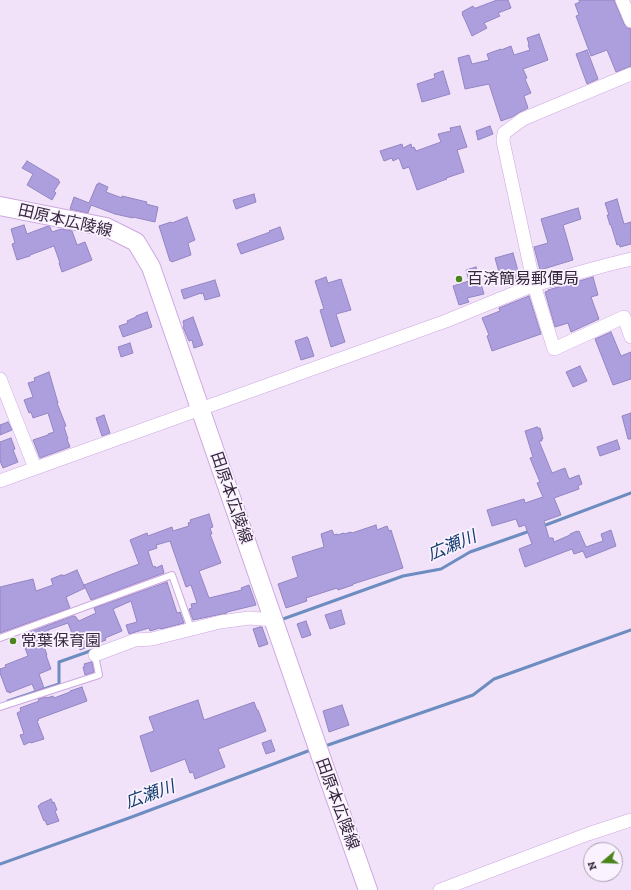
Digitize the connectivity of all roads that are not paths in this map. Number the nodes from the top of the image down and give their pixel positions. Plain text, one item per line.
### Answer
1 (622, 0) edge
2 (631, 21) edge
3 (631, 74) edge
4 (0, 206) edge
5 (631, 259) edge
6 (534, 285) junction
7 (631, 337) edge
8 (0, 379) edge
9 (200, 410) junction
10 (35, 468) junction
11 (0, 482) edge
12 (273, 620) junction
13 (190, 626) junction
14 (0, 638) edge
15 (95, 655) joint
16 (0, 707) edge
17 (631, 820) edge
18 (368, 890) edge
19 (440, 890) edge

1 - 2 street
3 - 6 street
4 - 9 main road, 田原本広陵線
5 - 6 street
6 - 7 street
6 - 9 street
8 - 10 street
9 - 10 street
9 - 12 main road, 田原本広陵線
10 - 11 street
12 - 13 street
12 - 18 main road, 田原本広陵線
13 - 14 lane
13 - 15 street
15 - 16 lane
17 - 19 street

